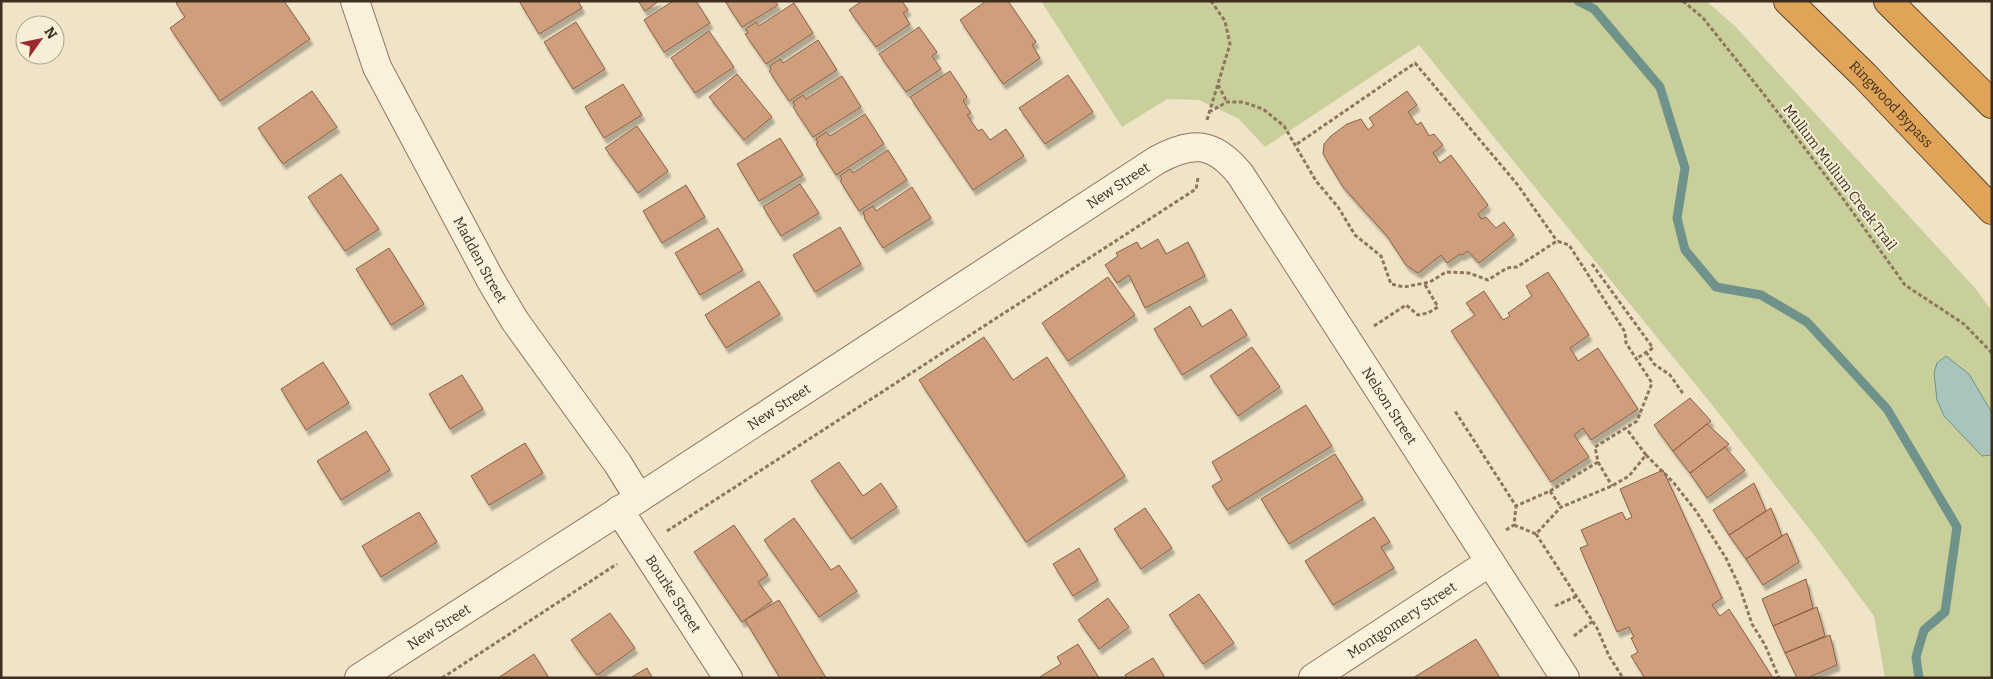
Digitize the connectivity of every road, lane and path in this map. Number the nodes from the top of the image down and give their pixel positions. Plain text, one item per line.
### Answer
1 (355, 1) edge
2 (1211, 1) edge
3 (1683, 1) edge
4 (1788, 1) edge
5 (1888, 1) edge
6 (1218, 85) junction
7 (1227, 102) junction
8 (1992, 104) edge
9 (1209, 112) junction
10 (1296, 144) junction
11 (1202, 147) junction
12 (1199, 174) dead end
13 (1992, 210) edge
14 (1556, 241) junction
15 (1592, 264) dead end
16 (1424, 283) junction
17 (1374, 326) dead end
18 (1646, 352) junction
19 (1992, 353) edge
20 (1636, 359) junction
21 (1684, 395) dead end
22 (1455, 411) dead end
23 (1626, 428) junction
24 (1646, 456) junction
25 (1598, 462) junction
26 (1612, 486) junction
27 (1550, 491) junction
28 (629, 504) junction
29 (1516, 506) junction
30 (1562, 507) junction
31 (1514, 525) junction
32 (1506, 530) dead end
33 (667, 531) dead end
34 (1536, 534) junction
35 (1490, 562) junction
36 (617, 564) dead end
37 (1576, 596) junction
38 (1555, 606) dead end
39 (1593, 621) junction
40 (1574, 636) dead end
41 (359, 678) edge
42 (442, 678) edge
43 (728, 678) edge
44 (1313, 678) edge
45 (1565, 678) edge
46 (1623, 678) edge
47 (1779, 678) edge

1 - 28 street, Madden Street
2 - 6 path
3 - 19 path, Mullum Mullum Creek Trail
4 - 13 highway, Ringwood Bypass
5 - 8 highway
6 - 7 path
6 - 9 path
7 - 9 path
7 - 10 path
9 - 11 path
10 - 14 path
10 - 16 path
11 - 28 street, New Street
11 - 35 street, Nelson Street
12 - 33 path
14 - 16 path
14 - 20 path
15 - 18 path
16 - 17 path
18 - 20 path
18 - 21 path
20 - 23 path
22 - 29 path
23 - 24 path
23 - 25 path
24 - 26 path
24 - 47 path
25 - 26 path
25 - 27 path
26 - 30 path
27 - 29 path
27 - 30 path
28 - 41 street, New Street
28 - 43 street, Bourke Street
29 - 31 path
30 - 34 path
31 - 32 path
31 - 34 path
34 - 37 path
35 - 44 street, Montgomery Street
35 - 45 street, Nelson Street
36 - 42 path
37 - 38 path
37 - 39 path
39 - 40 path
39 - 46 path

